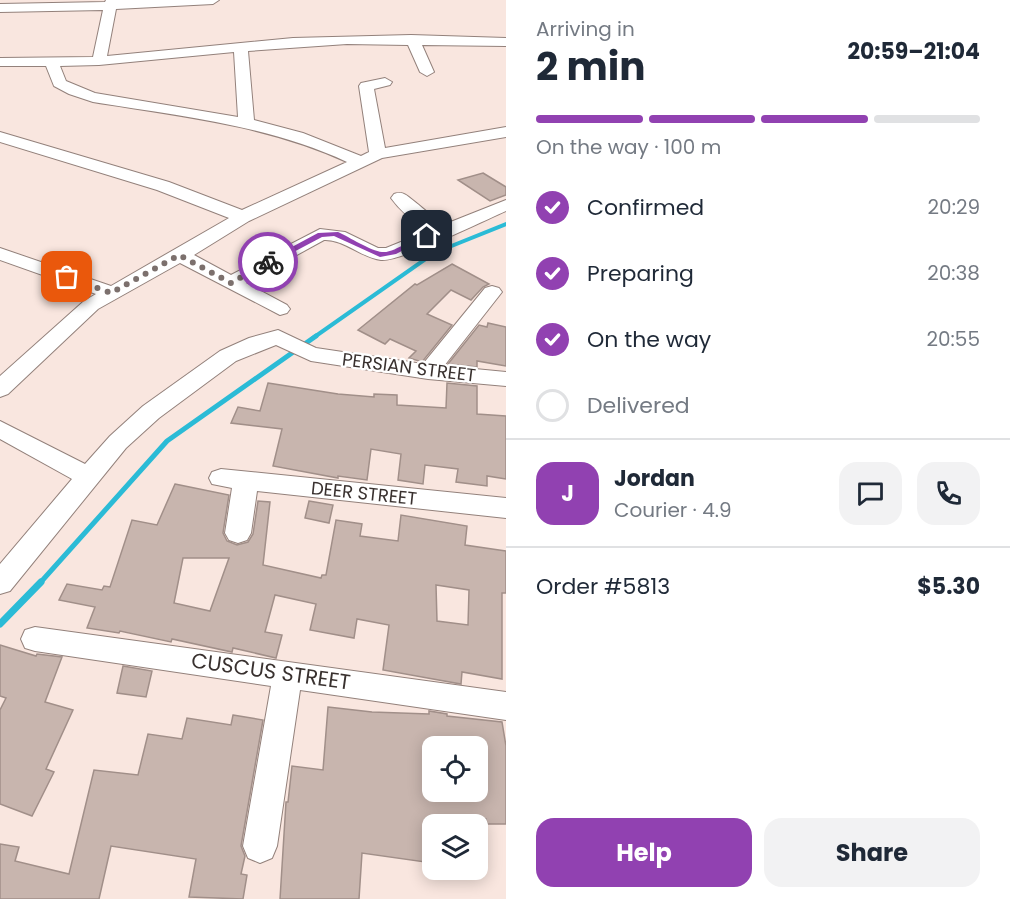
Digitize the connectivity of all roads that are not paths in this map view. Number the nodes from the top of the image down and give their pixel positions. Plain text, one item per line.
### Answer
1 (213, 0) edge
2 (110, 3) edge
3 (0, 8) edge
4 (411, 39) junction
5 (506, 42) edge
6 (241, 47) junction
7 (99, 61) junction
8 (0, 62) edge
9 (52, 62) junction
10 (427, 72) dead end
11 (385, 82) dead end
12 (246, 124) junction
13 (506, 132) edge
14 (0, 137) edge
15 (378, 154) junction
16 (361, 162) junction
17 (400, 198) dead end
18 (506, 205) edge
19 (243, 217) junction
20 (440, 231) junction
21 (0, 254) edge
22 (179, 255) junction
23 (231, 283) junction
24 (492, 292) dead end
25 (111, 293) junction
26 (280, 309) dead end
27 (428, 372) junction
28 (506, 379) edge
29 (0, 388) edge
30 (0, 429) edge
31 (87, 476) junction
32 (506, 508) edge
33 (238, 533) dead end
34 (0, 583) edge
35 (35, 639) dead end
36 (288, 674) junction
37 (506, 706) edge
38 (260, 846) dead end

1 - 2 street
2 - 3 street
2 - 7 street
4 - 5 street
4 - 6 street
4 - 10 street
6 - 7 street
6 - 12 street
7 - 9 street
8 - 9 street
9 - 12 street
11 - 15 street
12 - 16 street
13 - 15 street
14 - 19 street
15 - 16 street
16 - 19 street
17 - 20 street
18 - 20 street
19 - 22 street
20 - 23 street
21 - 25 street
22 - 23 street
22 - 25 street
23 - 26 street
24 - 27 street
25 - 29 street
27 - 28 street, PERSIAN STREET
27 - 31 street, PERSIAN STREET
30 - 31 street
31 - 34 street
32 - 33 street, DEER STREET
35 - 36 street, CUSCUS STREET
36 - 37 street, CUSCUS STREET
36 - 38 street

